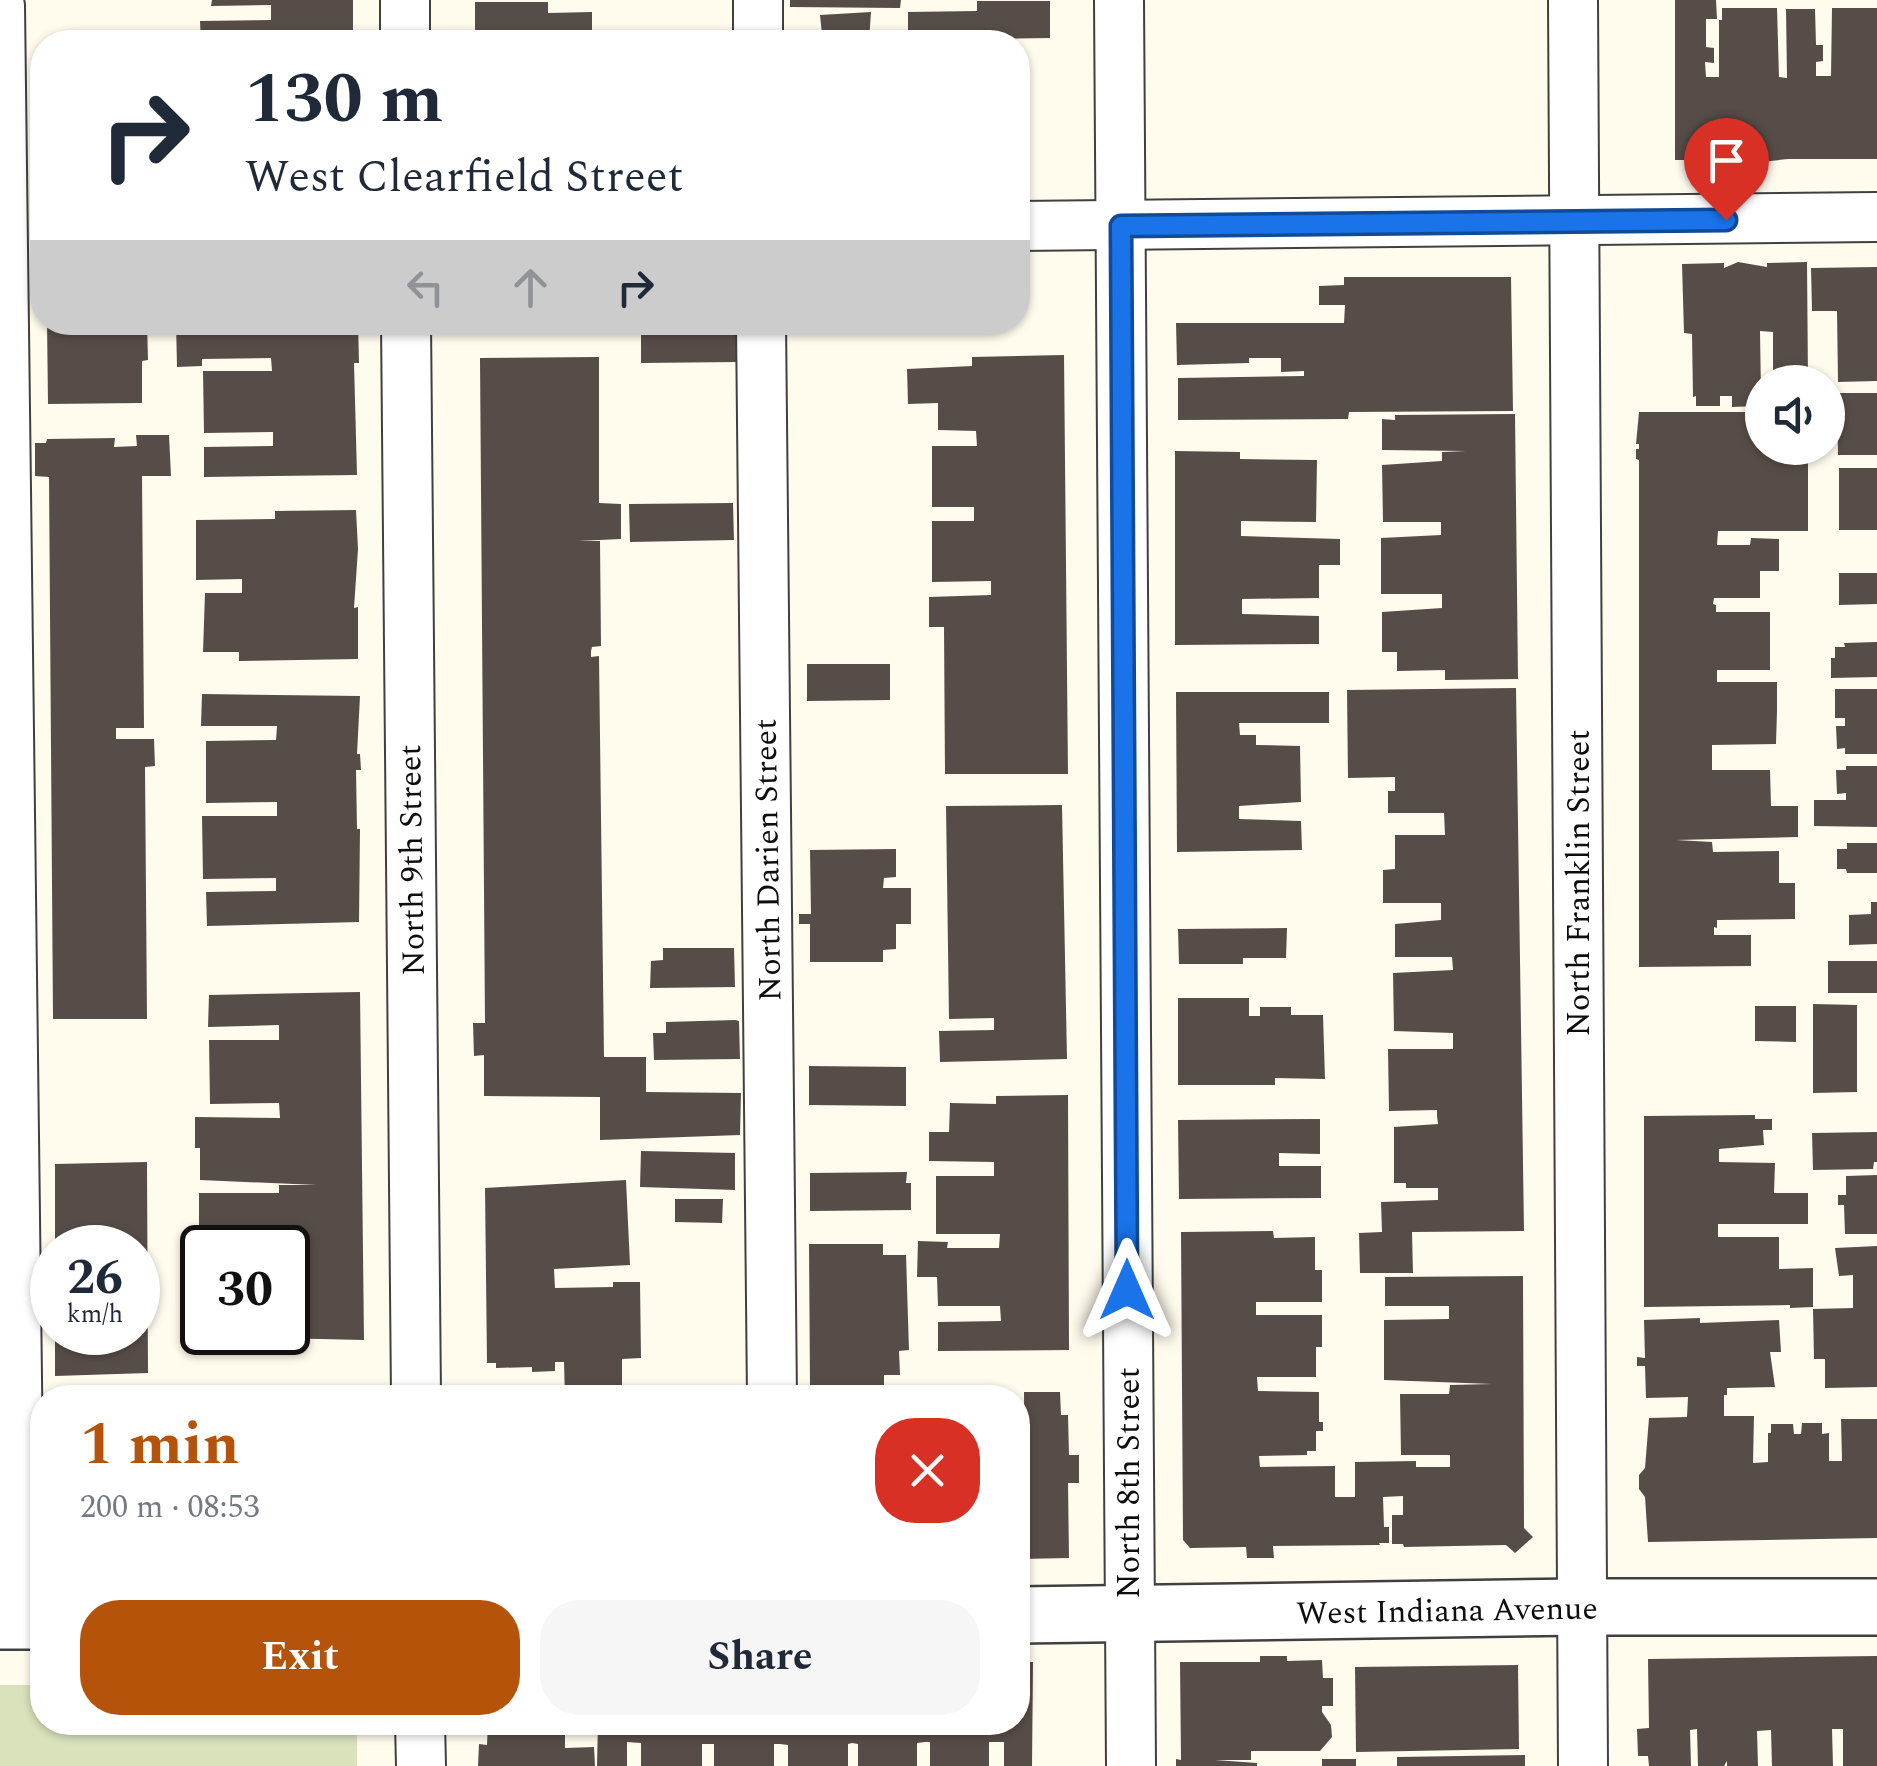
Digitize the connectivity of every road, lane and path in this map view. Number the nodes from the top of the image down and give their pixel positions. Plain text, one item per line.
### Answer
1 (405, 0) edge
2 (758, 0) edge
3 (1119, 0) edge
4 (1573, 0) edge
5 (0, 6) edge
6 (405, 30) edge
7 (758, 30) edge
8 (1877, 217) edge
9 (1576, 222) junction
10 (1030, 226) edge
11 (1121, 226) junction
12 (15, 234) edge
13 (406, 335) edge
14 (761, 335) edge
15 (416, 1385) edge
16 (772, 1385) edge
17 (1582, 1607) junction
18 (1877, 1607) edge
19 (1030, 1615) edge
20 (1128, 1616) junction
21 (21, 1621) edge
22 (420, 1735) edge
23 (421, 1766) edge
24 (1130, 1766) edge
25 (1583, 1766) edge

1 - 6 street
2 - 7 street
3 - 11 street, North 8th Street
4 - 9 street, North Franklin Street
5 - 12 street
8 - 9 street
9 - 11 street
9 - 17 street, North Franklin Street
10 - 11 street
11 - 20 street, North 8th Street
12 - 21 street
13 - 15 street, North 9th Street
14 - 16 street, North Darien Street
17 - 18 street, West Indiana Avenue
17 - 20 street, West Indiana Avenue
17 - 25 street, North Franklin Street
19 - 20 street, West Indiana Avenue
20 - 24 street, North 8th Street
22 - 23 street

